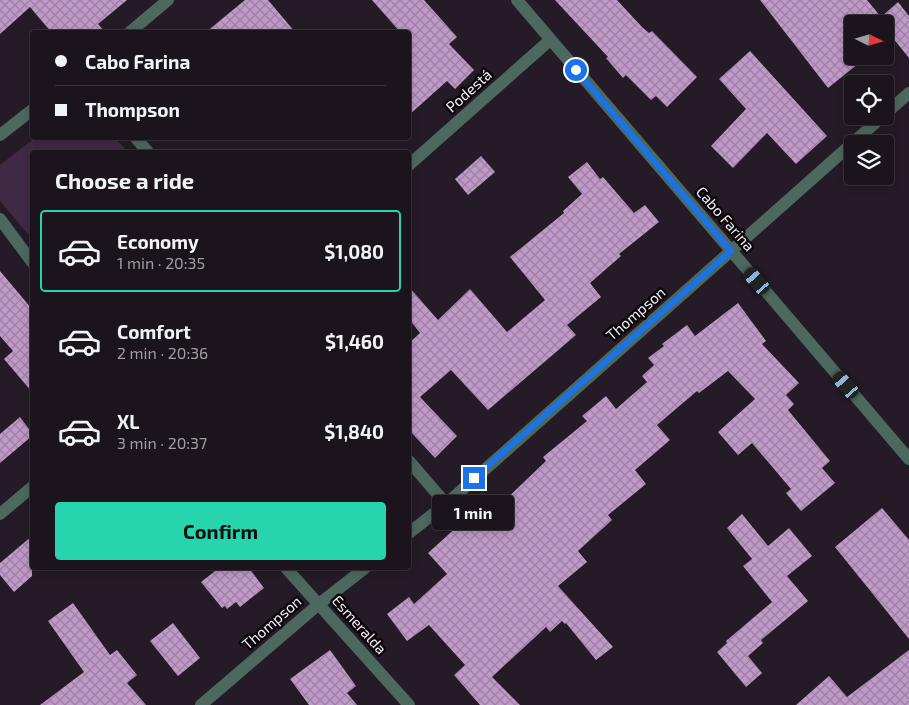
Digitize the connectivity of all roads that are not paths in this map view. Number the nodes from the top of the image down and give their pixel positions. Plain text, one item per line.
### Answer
1 (168, 0) edge
2 (517, 0) edge
3 (132, 30) edge
4 (550, 40) junction
5 (909, 93) edge
6 (894, 106) edge
7 (30, 112) edge
8 (873, 125) edge
9 (0, 135) edge
10 (138, 140) edge
11 (146, 150) edge
12 (411, 163) edge
13 (0, 219) edge
14 (731, 251) junction
15 (30, 259) edge
16 (909, 459) edge
17 (411, 463) edge
18 (30, 489) edge
19 (446, 504) junction
20 (0, 514) edge
21 (411, 531) edge
22 (288, 570) edge
23 (362, 570) edge
24 (319, 604) junction
25 (201, 705) edge
26 (409, 705) edge

1 - 3 street
2 - 4 street, Cabo Farina
4 - 12 street, Podestá
4 - 14 street, Cabo Farina
5 - 6 street, Thompson
7 - 9 street
8 - 14 street, Thompson
10 - 11 street
13 - 15 street
14 - 16 street, Cabo Farina
14 - 19 street, Thompson
17 - 19 street
18 - 20 street
19 - 21 street, Thompson
22 - 24 street, Esmeralda
23 - 24 street, Thompson
24 - 25 street, Thompson
24 - 26 street, Esmeralda

